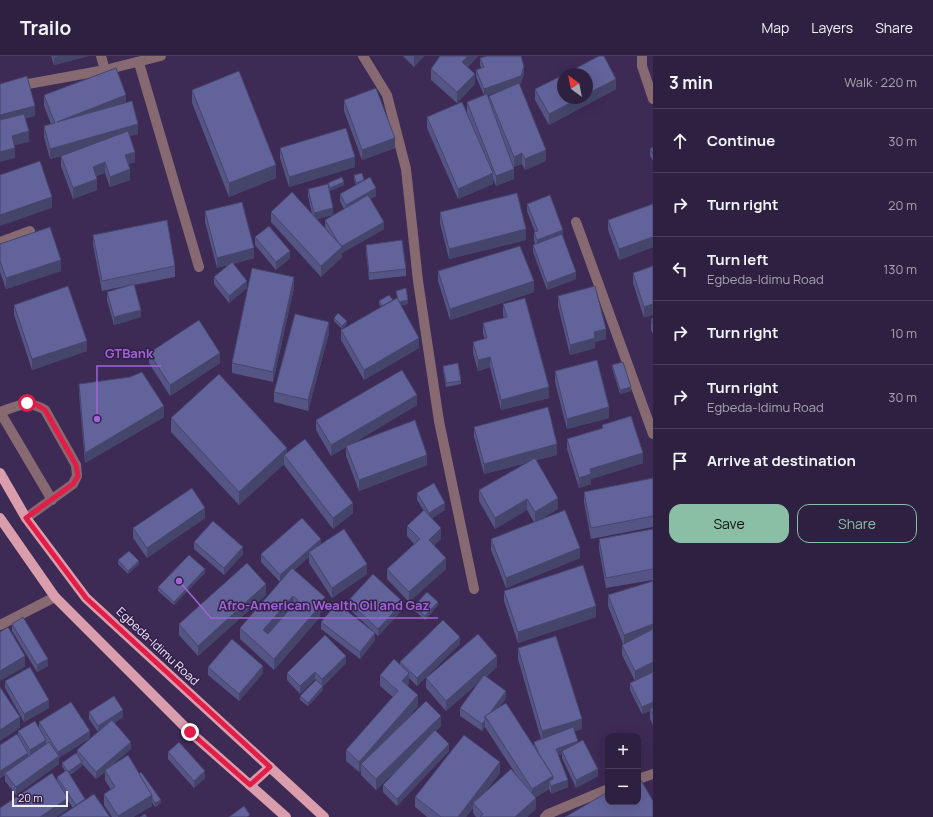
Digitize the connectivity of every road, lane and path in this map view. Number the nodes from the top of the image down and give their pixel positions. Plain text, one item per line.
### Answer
1 (101, 56) edge
2 (161, 56) edge
3 (363, 56) edge
4 (642, 56) edge
5 (139, 63) junction
6 (105, 70) junction
7 (0, 89) edge
8 (653, 99) edge
9 (576, 222) dead end
10 (30, 231) dead end
11 (0, 242) edge
12 (199, 267) dead end
13 (0, 412) edge
14 (653, 434) edge
15 (0, 473) edge
16 (52, 500) junction
17 (0, 518) edge
18 (26, 518) junction
19 (474, 589) dead end
20 (55, 597) junction
21 (0, 625) edge
22 (270, 767) junction
23 (653, 774) edge
24 (641, 778) edge
25 (250, 785) junction
26 (605, 790) edge
27 (286, 817) edge
28 (324, 817) edge
29 (545, 817) edge

1 - 6 street
2 - 5 street
3 - 19 street
4 - 8 street
5 - 6 street
5 - 12 street
6 - 7 street
9 - 14 street
10 - 11 street
13 - 16 street
13 - 16 street
15 - 18 main road, Egbeda-Idimu Road
16 - 18 street
17 - 20 main road
18 - 22 main road, Egbeda-Idimu Road
20 - 21 street
20 - 25 main road
22 - 25 main road
22 - 28 main road, Egbeda-Idimu Road
23 - 24 street
25 - 27 main road
26 - 29 street

